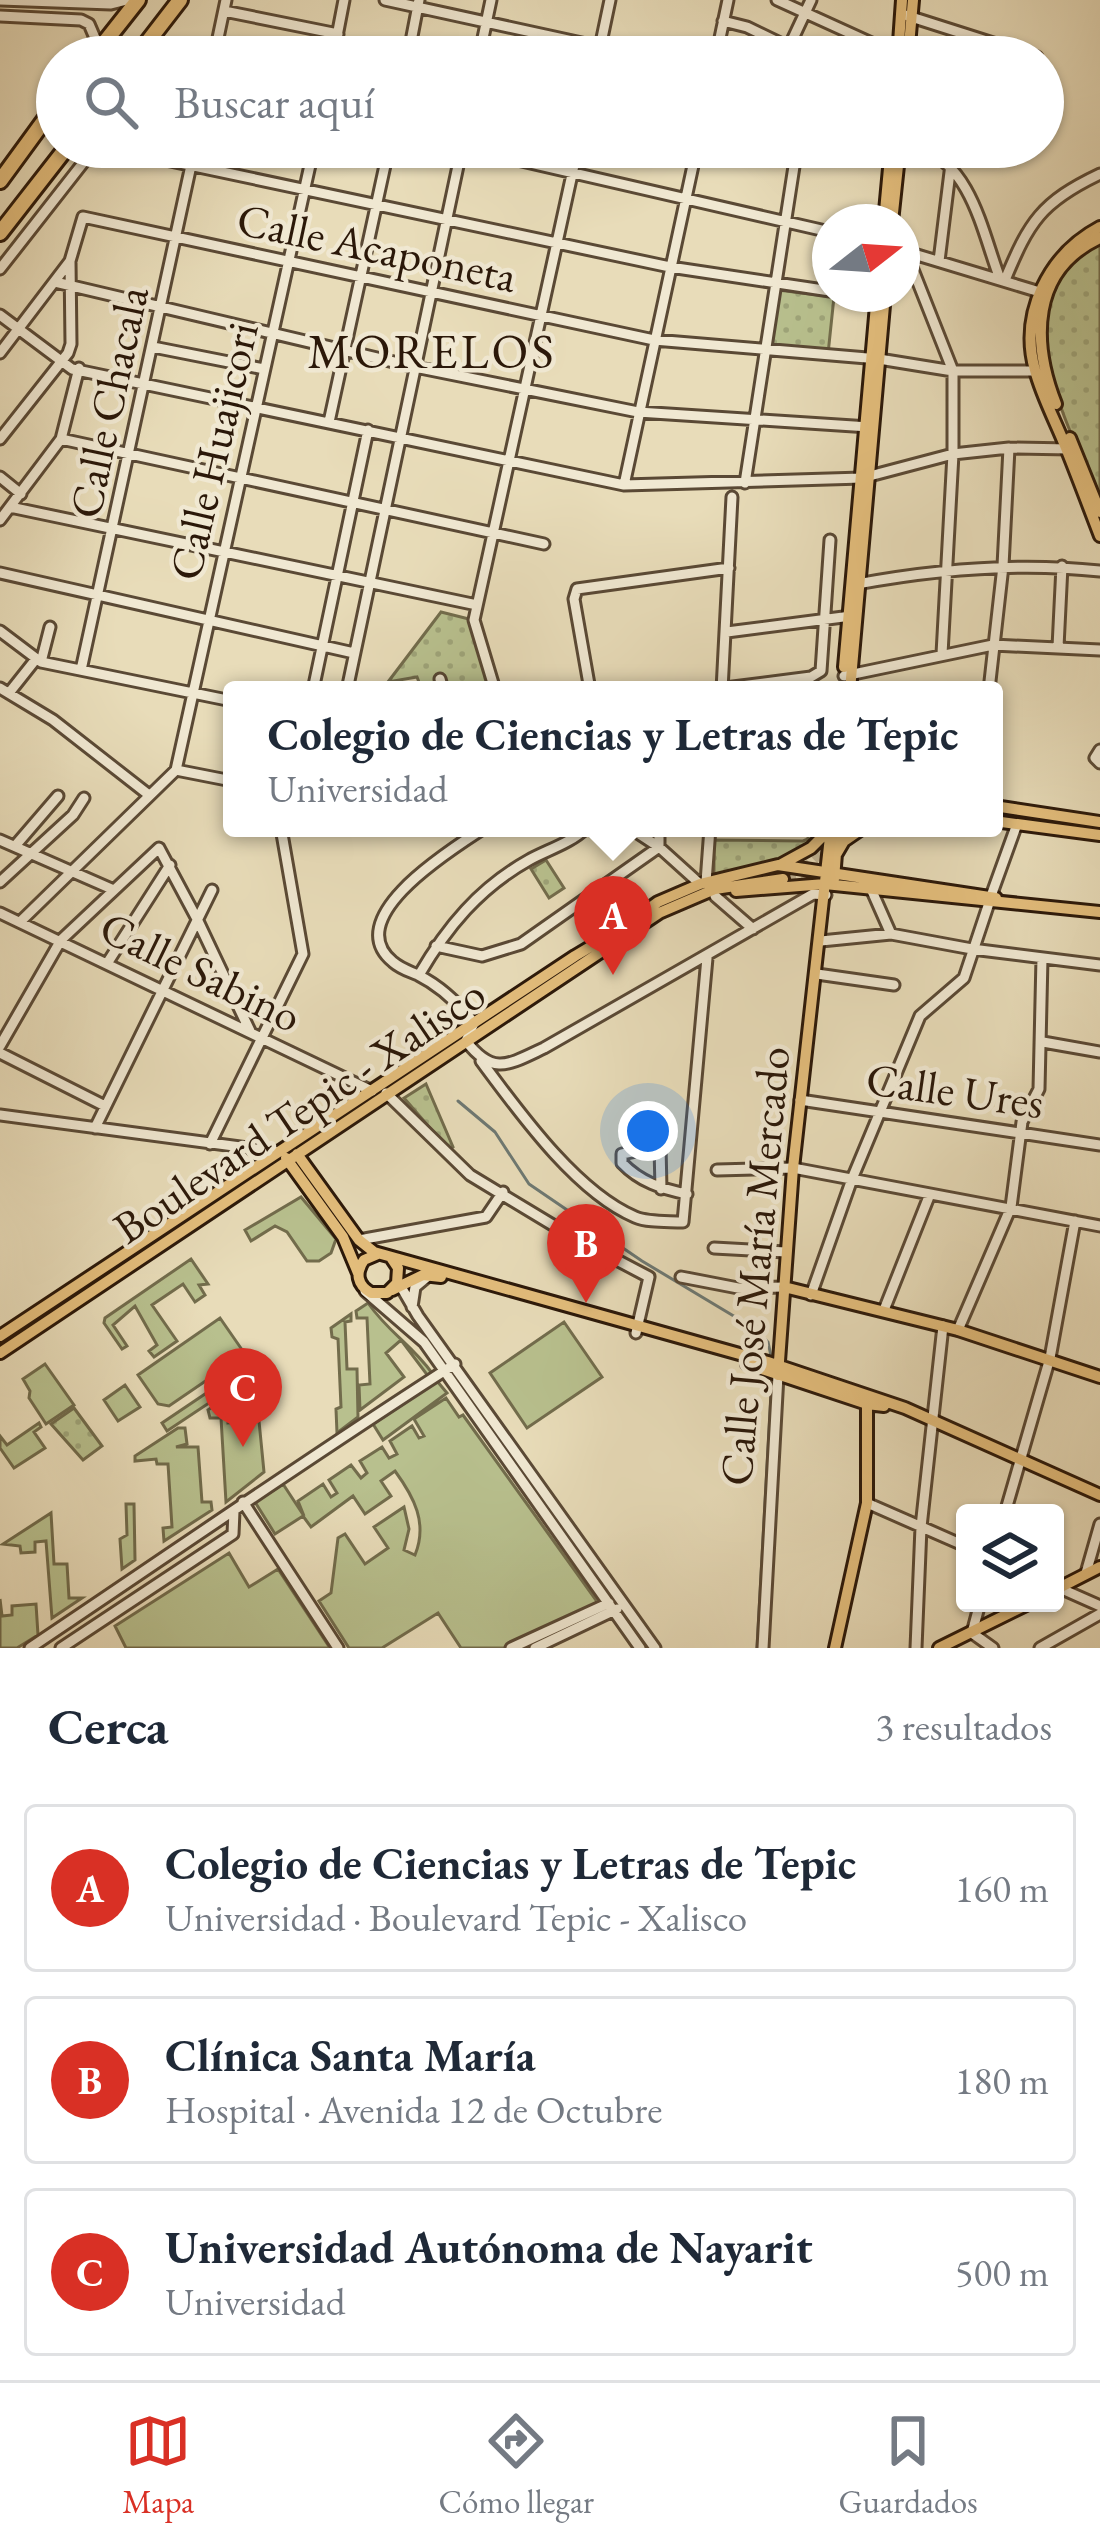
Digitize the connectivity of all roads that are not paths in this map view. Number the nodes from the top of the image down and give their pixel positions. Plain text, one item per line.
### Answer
1 (127, 0) edge
2 (138, 0) edge
3 (180, 0) edge
4 (344, 0) edge
5 (385, 0) edge
6 (491, 0) edge
7 (610, 0) edge
8 (728, 0) edge
9 (777, 0) edge
10 (811, 0) edge
11 (902, 0) edge
12 (913, 0) edge
13 (1, 1) edge
14 (44, 2) edge
15 (92, 3) junction
16 (418, 4) edge
17 (225, 5) edge
18 (804, 14) junction
19 (906, 15) junction
20 (0, 16) edge
21 (43, 17) junction
22 (723, 21) junction
23 (85, 22) junction
24 (487, 22) junction
25 (94, 36) edge
26 (107, 36) edge
27 (152, 36) edge
28 (218, 36) edge
29 (309, 36) edge
30 (338, 36) edge
31 (412, 36) edge
32 (484, 36) edge
33 (539, 36) edge
34 (602, 36) edge
35 (720, 36) edge
36 (766, 36) edge
37 (794, 36) edge
38 (855, 36) edge
39 (903, 36) edge
40 (972, 36) edge
41 (36, 121) edge
42 (36, 130) edge
43 (27, 141) junction
44 (51, 168) edge
45 (79, 168) edge
46 (190, 168) edge
47 (205, 168) edge
48 (309, 168) edge
49 (385, 168) edge
50 (457, 168) edge
51 (563, 168) edge
52 (692, 168) edge
53 (794, 168) edge
54 (894, 168) edge
55 (951, 168) edge
56 (954, 168) edge
57 (573, 170) junction
58 (1100, 174) edge
59 (0, 181) edge
60 (304, 190) junction
61 (686, 196) junction
62 (890, 204) edge
63 (377, 205) junction
64 (446, 219) junction
65 (785, 221) junction
66 (1100, 227) edge
67 (812, 228) edge
68 (0, 233) edge
69 (177, 237) junction
70 (1100, 238) edge
71 (558, 243) junction
72 (920, 256) edge
73 (70, 261) junction
74 (289, 261) junction
75 (939, 261) junction
76 (670, 267) junction
77 (0, 269) edge
78 (361, 277) junction
79 (1003, 279) junction
80 (55, 282) junction
81 (774, 284) junction
82 (71, 288) junction
83 (812, 289) edge
84 (920, 290) edge
85 (430, 292) junction
86 (1044, 293) junction
87 (161, 308) junction
88 (879, 312) edge
89 (0, 315) edge
90 (543, 316) junction
91 (19, 329) junction
92 (272, 333) junction
93 (654, 340) junction
94 (153, 347) junction
95 (345, 349) junction
96 (763, 351) junction
97 (0, 353) edge
98 (875, 358) junction
99 (63, 362) junction
100 (415, 367) junction
101 (79, 368) junction
102 (264, 369) junction
103 (1035, 370) junction
104 (953, 371) junction
105 (145, 383) junction
106 (526, 388) junction
107 (256, 406) junction
108 (638, 412) junction
109 (754, 420) junction
110 (329, 422) junction
111 (869, 427) junction
112 (368, 430) junction
113 (400, 438) junction
114 (0, 439) edge
115 (61, 439) junction
116 (1009, 448) junction
117 (1071, 449) junction
118 (129, 454) junction
119 (953, 454) junction
120 (510, 461) junction
121 (0, 477) edge
122 (866, 477) junction
123 (240, 478) junction
124 (745, 483) junction
125 (624, 485) junction
126 (20, 494) junction
127 (732, 497) dead end
128 (353, 502) junction
129 (10, 508) junction
130 (385, 509) junction
131 (1100, 512) edge
132 (0, 520) edge
133 (115, 527) junction
134 (496, 533) junction
135 (1100, 536) edge
136 (830, 540) dead end
137 (544, 544) dead end
138 (224, 550) junction
139 (1003, 566) junction
140 (1062, 566) junction
141 (729, 568) junction
142 (947, 569) junction
143 (1100, 571) edge
144 (0, 573) edge
145 (337, 574) junction
146 (370, 582) junction
147 (856, 584) junction
148 (98, 598) junction
149 (477, 604) junction
150 (853, 615) junction
151 (823, 618) junction
152 (208, 623) junction
153 (50, 627) dead end
154 (0, 631) edge
155 (727, 632) junction
156 (993, 645) junction
157 (322, 646) junction
158 (1058, 647) junction
159 (1100, 650) edge
160 (354, 653) junction
161 (942, 654) junction
162 (39, 660) junction
163 (81, 670) junction
164 (847, 675) junction
165 (315, 681) edge
166 (349, 681) edge
167 (492, 681) edge
168 (588, 681) edge
169 (723, 681) edge
170 (776, 681) edge
171 (847, 681) edge
172 (990, 681) edge
173 (4, 690) edge
174 (193, 693) junction
175 (223, 699) edge
176 (1100, 750) edge
177 (1100, 763) edge
178 (176, 770) junction
179 (223, 779) edge
180 (148, 795) junction
181 (58, 796) dead end
182 (84, 798) dead end
183 (1003, 808) edge
184 (1003, 822) edge
185 (1017, 824) junction
186 (1096, 828) edge
187 (283, 837) edge
188 (470, 837) edge
189 (571, 837) edge
190 (643, 837) edge
191 (659, 837) edge
192 (709, 837) edge
193 (823, 837) edge
194 (832, 837) edge
195 (834, 837) edge
196 (850, 837) edge
197 (0, 840) edge
198 (15, 846) junction
199 (658, 847) junction
200 (31, 852) junction
201 (836, 856) junction
202 (170, 865) junction
203 (71, 870) junction
204 (781, 873) junction
205 (0, 882) edge
206 (703, 883) junction
207 (828, 884) junction
208 (877, 888) junction
209 (113, 890) junction
210 (212, 890) dead end
211 (715, 896) junction
212 (990, 900) junction
213 (1011, 902) junction
214 (1100, 912) edge
215 (0, 914) edge
216 (197, 919) junction
217 (20, 922) junction
218 (636, 924) junction
219 (753, 928) junction
220 (891, 934) junction
221 (61, 940) junction
222 (821, 941) junction
223 (436, 946) junction
224 (972, 949) junction
225 (707, 958) junction
226 (1042, 958) junction
227 (108, 962) junction
228 (1100, 965) edge
229 (817, 974) junction
230 (418, 975) junction
231 (894, 985) dead end
232 (161, 989) junction
233 (474, 1023) junction
234 (250, 1031) junction
235 (263, 1038) junction
236 (466, 1041) junction
237 (1043, 1042) junction
238 (0, 1049) edge
239 (1100, 1052) edge
240 (482, 1061) junction
241 (372, 1091) junction
242 (386, 1094) junction
243 (800, 1100) junction
244 (105, 1106) junction
245 (878, 1113) junction
246 (0, 1115) edge
247 (95, 1128) junction
248 (1022, 1132) junction
249 (209, 1144) junction
250 (1100, 1145) edge
251 (288, 1156) junction
252 (793, 1168) junction
253 (716, 1170) dead end
254 (852, 1179) junction
255 (661, 1189) junction
256 (503, 1192) junction
257 (930, 1193) junction
258 (687, 1194) junction
259 (1011, 1207) junction
260 (1075, 1221) junction
261 (1100, 1226) edge
262 (358, 1240) junction
263 (714, 1248) dead end
264 (786, 1252) junction
265 (385, 1256) junction
266 (358, 1273) junction
267 (434, 1275) junction
268 (681, 1277) dead end
269 (397, 1283) junction
270 (362, 1286) junction
271 (784, 1287) junction
272 (811, 1295) junction
273 (412, 1307) junction
274 (884, 1310) junction
275 (944, 1326) junction
276 (637, 1330) junction
277 (958, 1330) junction
278 (0, 1336) edge
279 (0, 1353) edge
280 (1050, 1358) junction
281 (454, 1364) junction
282 (773, 1368) junction
283 (444, 1371) junction
284 (1100, 1376) edge
285 (867, 1400) junction
286 (485, 1408) junction
287 (475, 1415) junction
288 (933, 1419) junction
289 (1020, 1460) junction
290 (527, 1478) junction
291 (1100, 1495) edge
292 (243, 1502) junction
293 (867, 1503) junction
294 (1008, 1504) edge
295 (234, 1511) junction
296 (1100, 1524) edge
297 (921, 1527) junction
298 (262, 1532) junction
299 (233, 1534) junction
300 (195, 1538) junction
301 (956, 1542) edge
302 (206, 1552) junction
303 (1100, 1567) edge
304 (1086, 1573) junction
305 (1064, 1584) edge
306 (125, 1585) junction
307 (1064, 1592) edge
308 (136, 1598) junction
309 (617, 1604) junction
310 (1100, 1610) edge
311 (978, 1612) edge
312 (1013, 1612) edge
313 (972, 1633) junction
314 (30, 1648) edge
315 (61, 1648) edge
316 (338, 1648) edge
317 (512, 1648) edge
318 (535, 1648) edge
319 (640, 1648) edge
320 (655, 1648) edge
321 (763, 1648) edge
322 (835, 1648) edge
323 (916, 1648) edge
324 (939, 1648) edge
325 (993, 1648) edge
326 (1040, 1648) edge

1 - 15 street
2 - 26 highway
3 - 27 highway
4 - 30 street
5 - 16 street
6 - 24 street
7 - 34 street
8 - 22 street
9 - 18 street
10 - 18 street
11 - 19 main road
12 - 19 main road
13 - 14 street
14 - 15 street
14 - 21 street
15 - 23 street
16 - 24 street
16 - 31 street
17 - 28 street
17 - 29 street
18 - 37 street
18 - 38 street
19 - 39 main road
19 - 40 street
20 - 21 street
21 - 23 street
22 - 35 street
22 - 36 street
23 - 25 street
24 - 32 street
24 - 33 street
41 - 43 street
42 - 43 highway
43 - 59 highway
44 - 68 highway
45 - 77 street
46 - 69 street, Calle Chacala
47 - 60 street
48 - 60 street, Calle Huajicori
49 - 63 street
50 - 64 street
51 - 57 street
52 - 61 street
53 - 65 street
54 - 62 main road
55 - 75 street
56 - 79 street
57 - 61 street
57 - 71 street
58 - 79 street
60 - 63 street
60 - 74 street, Calle Huajicori
61 - 65 street
61 - 76 street
63 - 64 street
63 - 78 street
64 - 71 street
64 - 85 street
65 - 67 street
65 - 81 street
66 - 86 main road
69 - 73 street, Calle Acaponeta
69 - 74 street, Calle Acaponeta
69 - 87 street, Calle Chacala
70 - 86 main road
71 - 76 street
71 - 90 street
72 - 75 street
73 - 80 street
73 - 82 street
74 - 78 street, Calle Acaponeta
74 - 92 street, Calle Huajicori
75 - 79 street
76 - 81 street
76 - 93 street
78 - 85 street, Calle Acaponeta
78 - 95 street
79 - 86 street
80 - 82 street
80 - 91 street
81 - 83 street
81 - 96 street
82 - 87 street
82 - 99 street
84 - 104 street
85 - 90 street, Calle Acaponeta
85 - 100 street
86 - 103 main road
86 - 117 main road
87 - 92 street
87 - 94 street, Calle Chacala
88 - 98 main road
89 - 91 street
90 - 93 street, Calle Acaponeta
90 - 106 street
91 - 97 street
91 - 99 street
92 - 95 street
92 - 102 street, Calle Huajicori
93 - 96 street, Calle Acaponeta
93 - 108 street
94 - 102 street
94 - 105 street, Calle Chacala
95 - 100 street
95 - 110 street
96 - 98 street, Calle Acaponeta
96 - 109 street
98 - 104 street
98 - 111 main road
99 - 101 street
99 - 114 street
100 - 106 street
100 - 113 street
101 - 105 street
101 - 115 street
102 - 107 street, Calle Huajicori
103 - 104 street
103 - 117 main road
104 - 119 street
105 - 107 street
105 - 118 street, Calle Chacala
106 - 108 street
106 - 120 street
107 - 110 street
107 - 123 street, Calle Huajicori
108 - 109 street
108 - 125 street
109 - 111 street
109 - 124 street
110 - 112 street
111 - 122 main road
112 - 113 street
112 - 128 street
113 - 120 street
113 - 130 street
115 - 118 street
115 - 126 street
116 - 117 street
116 - 119 street
116 - 139 street
117 - 131 main road
117 - 135 main road
118 - 123 street
118 - 133 street, Calle Chacala
119 - 122 street
119 - 142 street
120 - 125 street
120 - 134 street
121 - 126 street
122 - 124 street
122 - 147 main road
123 - 128 street
123 - 138 street, Calle Huajicori
124 - 125 street
126 - 129 street
127 - 141 street
128 - 130 street
128 - 145 street
129 - 132 street
129 - 133 street
130 - 134 street
130 - 146 street
133 - 138 street
133 - 148 street, Calle Chacala
134 - 137 street
134 - 149 street
136 - 151 street
138 - 145 street
138 - 152 street, Calle Huajicori
139 - 140 street
139 - 142 street
139 - 156 street
140 - 143 street
140 - 158 street
141 - 155 street
141 - 168 street
142 - 147 street
142 - 161 street
144 - 148 street
145 - 146 street
145 - 157 street
146 - 149 street
146 - 160 street
147 - 150 main road
148 - 152 street
148 - 163 street, Calle Chacala
149 - 167 street
150 - 151 street
150 - 164 main road
151 - 155 street
151 - 170 street
152 - 157 street
152 - 174 street, Calle Huajicori
153 - 162 street
154 - 162 street
155 - 169 street
156 - 158 street
156 - 161 street
156 - 172 street
157 - 160 street
157 - 165 street
158 - 159 street
160 - 166 street
161 - 164 street
162 - 163 street
162 - 173 street
163 - 174 street
164 - 171 main road
173 - 180 street
174 - 175 street
174 - 178 street, Calle Huajicori
176 - 177 street
178 - 179 street
178 - 180 street
180 - 203 street
181 - 198 street
182 - 200 street
183 - 186 main road
184 - 185 main road
185 - 186 main road
185 - 212 street
187 - 235 street
188 - 230 street
189 - 223 street
190 - 199 street
191 - 199 street
192 - 206 street
193 - 204 main road
194 - 207 main road
195 - 201 main road
196 - 201 main road
197 - 198 street
198 - 200 street
199 - 206 street
199 - 223 street
200 - 203 street
200 - 205 street
201 - 207 main road
202 - 209 street
202 - 216 street
202 - 227 street
203 - 209 street
203 - 217 street
204 - 206 main road
204 - 207 main road
204 - 218 main road
206 - 218 main road
207 - 208 main road
207 - 211 main road
207 - 212 main road
207 - 219 street
207 - 222 main road, Calle José María Mercado
208 - 212 main road
208 - 213 main road
208 - 220 street
209 - 221 street
210 - 216 street
211 - 218 main road
211 - 219 street
212 - 213 main road
212 - 224 street
213 - 214 main road
215 - 217 street, Calle Sabino
216 - 232 street
216 - 234 street
217 - 221 street, Calle Sabino
218 - 233 main road, Boulevard Tepic - Xalisco
218 - 236 main road, Boulevard Tepic - Xalisco
219 - 225 street
220 - 222 street
220 - 224 street
221 - 227 street, Calle Sabino
221 - 238 street
222 - 229 main road, Calle José María Mercado
223 - 230 street
224 - 226 street
224 - 245 street
225 - 240 street
225 - 258 street
226 - 228 street
226 - 237 street
227 - 232 street, Calle Sabino
229 - 231 street
229 - 243 main road, Calle José María Mercado
230 - 233 street
232 - 234 street, Calle Sabino
232 - 244 street
233 - 236 street
233 - 241 main road, Boulevard Tepic - Xalisco
234 - 235 street, Calle Sabino
235 - 241 street, Calle Sabino
235 - 249 street
236 - 240 street
236 - 242 main road, Boulevard Tepic - Xalisco
237 - 239 street
237 - 248 street
238 - 244 street
240 - 258 street
241 - 251 main road, Boulevard Tepic - Xalisco
242 - 251 main road, Boulevard Tepic - Xalisco
242 - 256 street
243 - 245 street, Calle Ures
243 - 252 main road, Calle José María Mercado
244 - 247 street
245 - 248 street, Calle Ures
245 - 254 street
246 - 247 street
247 - 249 street
248 - 250 street, Calle Ures
248 - 259 street
249 - 251 street
251 - 262 main road
251 - 266 main road
251 - 278 main road, Boulevard Tepic - Xalisco
251 - 279 main road, Boulevard Tepic - Xalisco
252 - 253 street
252 - 254 street
252 - 264 main road, Calle José María Mercado
254 - 257 street
254 - 272 street
255 - 255 street
255 - 258 street
256 - 262 street
256 - 276 street
257 - 259 street
257 - 274 street
259 - 260 street
259 - 277 street
260 - 261 street
260 - 280 street
262 - 265 main road
263 - 264 street
264 - 271 main road, Calle José María Mercado
265 - 266 main road
265 - 269 main road
265 - 276 main road
266 - 270 main road
267 - 269 main road
267 - 273 street
267 - 276 main road
268 - 271 street
269 - 270 main road
269 - 273 street
270 - 283 street
271 - 272 main road
271 - 282 main road, Calle José María Mercado
272 - 274 main road
273 - 281 street
274 - 275 main road
275 - 277 main road
275 - 288 street
276 - 282 main road
277 - 280 main road
280 - 284 main road
280 - 289 street
281 - 283 street
281 - 286 street
282 - 285 main road
282 - 321 street, Calle José María Mercado
283 - 287 street
283 - 292 street
285 - 288 main road
285 - 293 main road
286 - 287 street
286 - 290 street
287 - 290 street
288 - 289 main road
288 - 297 street
289 - 291 main road
289 - 294 street
290 - 309 street
292 - 295 street
292 - 298 street
293 - 297 street
293 - 322 main road
295 - 299 street
295 - 300 street
296 - 304 street
297 - 301 street
297 - 323 street
298 - 299 street
298 - 316 street
299 - 302 street
300 - 302 street
300 - 306 street
302 - 308 street
303 - 304 main road
304 - 305 main road
306 - 308 street
306 - 314 street
307 - 310 street
308 - 315 street
309 - 317 street
309 - 318 street
309 - 319 street
309 - 320 street
310 - 326 street
311 - 313 street
312 - 313 main road
313 - 324 main road
313 - 325 street

